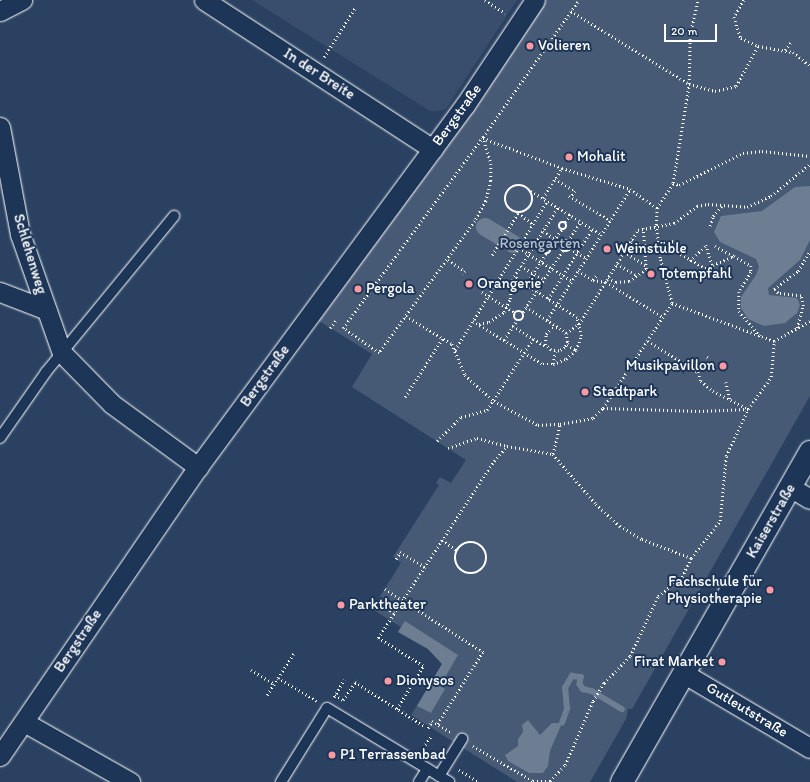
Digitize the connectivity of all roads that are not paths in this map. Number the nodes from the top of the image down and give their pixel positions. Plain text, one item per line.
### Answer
1 (22, 0) edge
2 (204, 0) edge
3 (536, 0) edge
4 (0, 11) edge
5 (0, 127) edge
6 (433, 149) junction
7 (174, 216) dead end
8 (0, 292) edge
9 (47, 310) junction
10 (62, 353) junction
11 (0, 438) edge
12 (810, 452) edge
13 (198, 467) junction
14 (790, 487) junction
15 (810, 499) edge
16 (683, 673) junction
17 (24, 722) junction
18 (462, 739) road end
19 (810, 748) edge
20 (0, 756) edge
21 (427, 769) junction
22 (439, 776) junction
23 (130, 782) edge
24 (281, 782) edge
25 (419, 782) edge
26 (448, 782) edge
27 (622, 782) edge

1 - 4 street
2 - 6 street, In der Breite
3 - 6 street, Bergstraße
5 - 9 street, Schlehenweg
6 - 13 street, Bergstraße
7 - 10 lane
8 - 9 street, Schlehenweg
9 - 10 street, Schlehenweg
10 - 11 lane
10 - 13 street, Schlehenweg
12 - 14 street, Kaiserstraße
13 - 17 street, Bergstraße
14 - 15 street
14 - 16 street, Kaiserstraße
16 - 19 street, Gutleutstraße
16 - 27 street, Kaiserstraße
17 - 20 street, Bergstraße
17 - 23 street
18 - 22 lane
21 - 22 lane
21 - 24 lane
21 - 25 lane
22 - 26 lane

